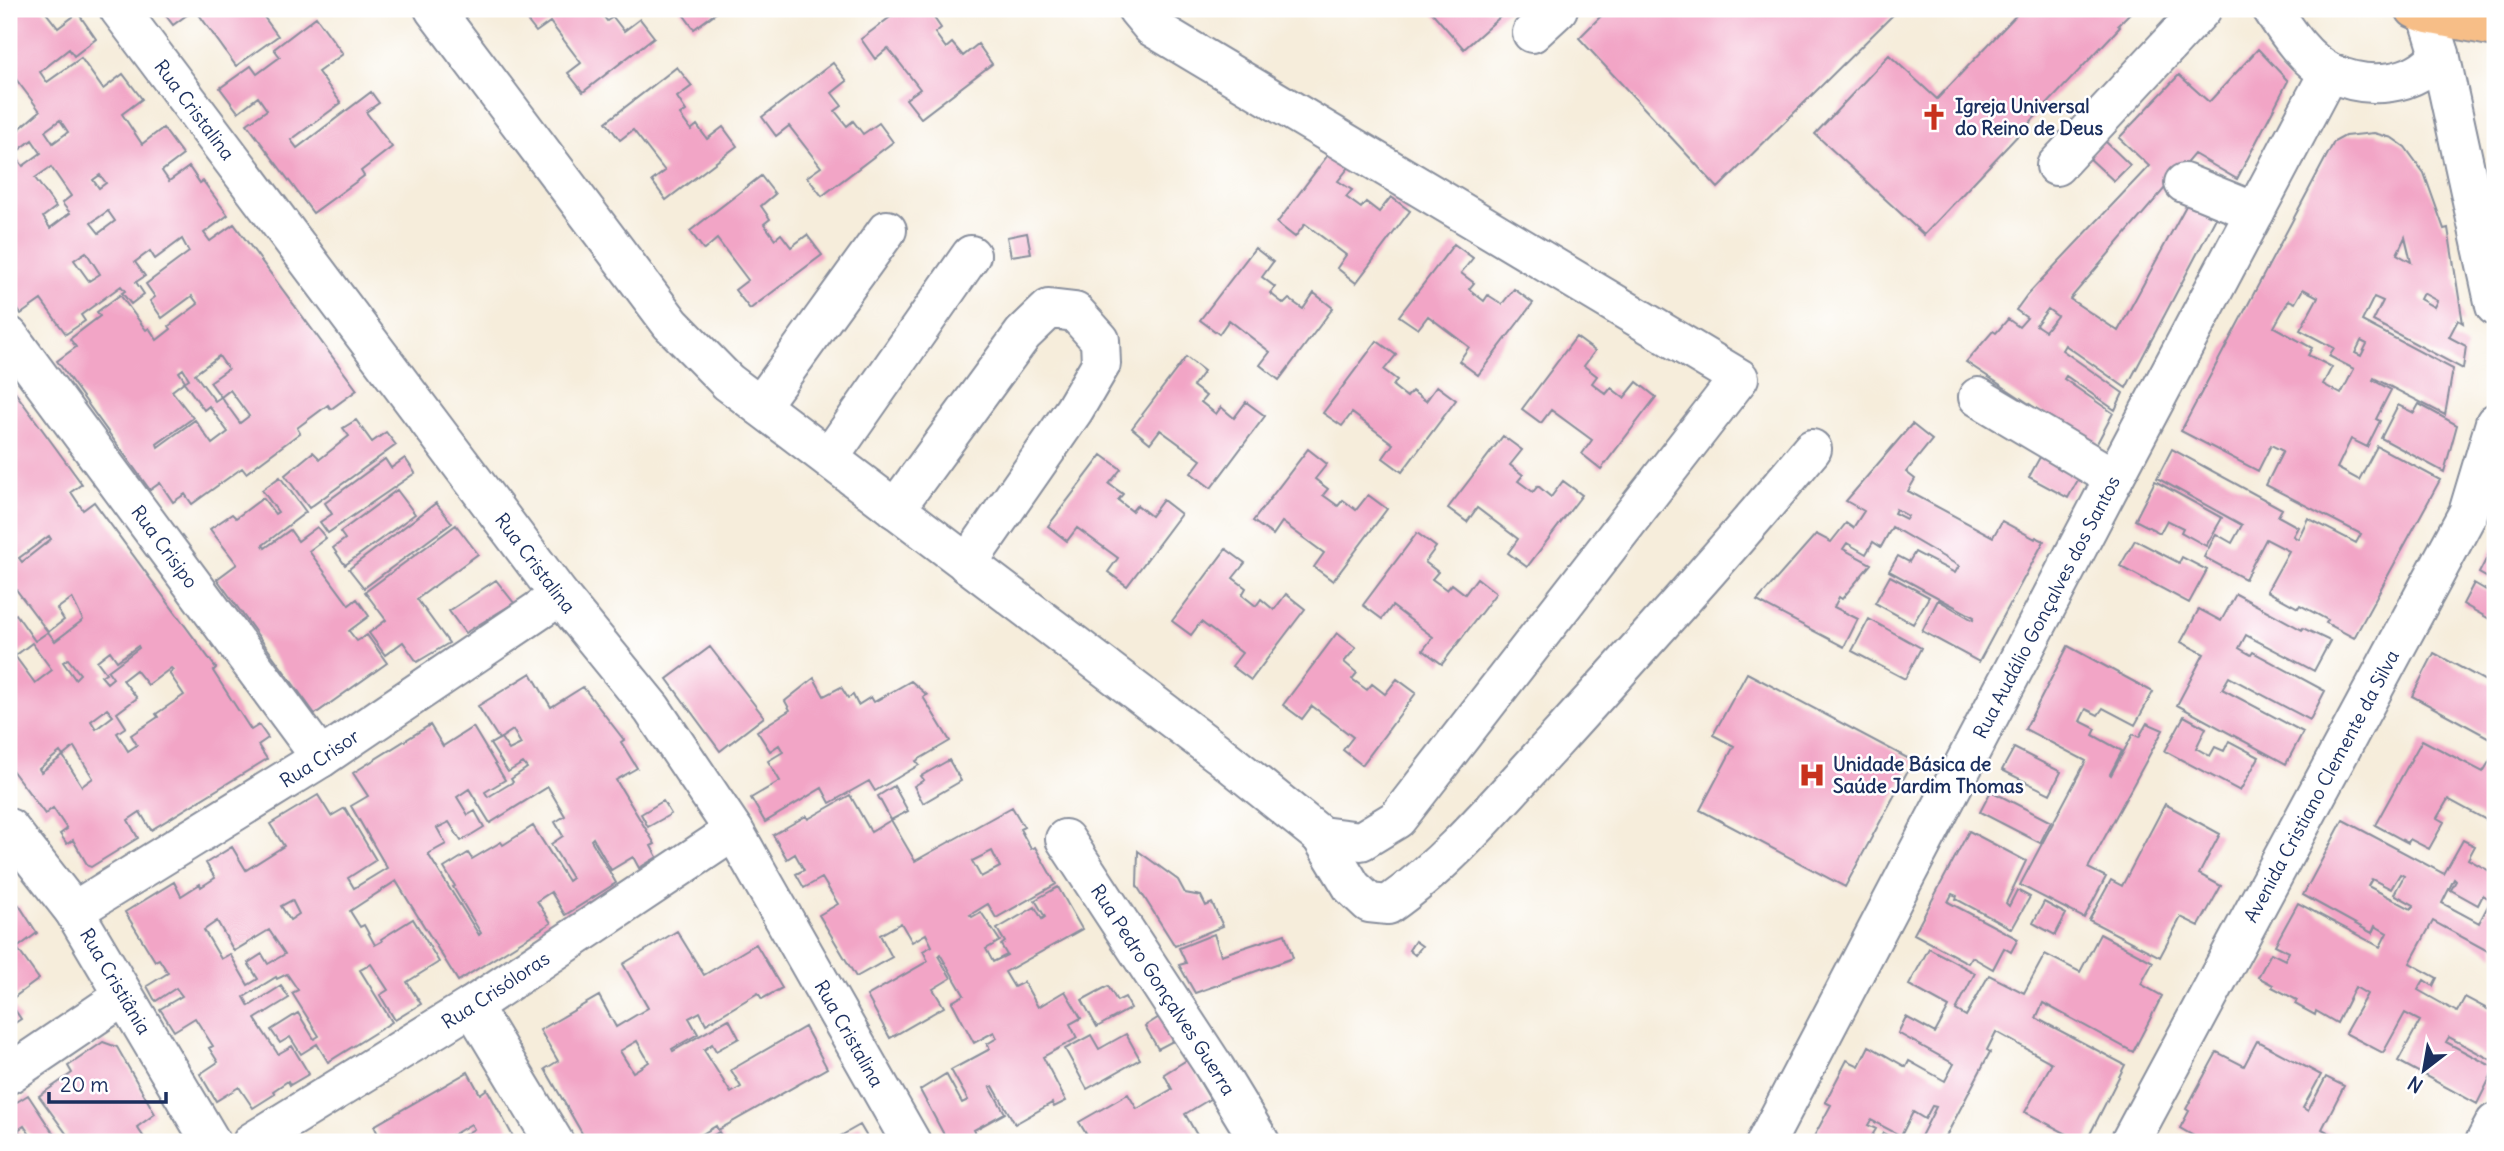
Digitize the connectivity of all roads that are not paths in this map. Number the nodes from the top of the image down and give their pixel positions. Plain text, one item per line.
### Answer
1 (119, 9) edge
2 (434, 9) edge
3 (1137, 9) edge
4 (2202, 9) edge
5 (2272, 9) edge
6 (2423, 10) edge
7 (2495, 27) edge
8 (2441, 54) junction
9 (2329, 72) junction
10 (2056, 166) dead end
11 (2184, 183) dead end
12 (2255, 212) junction
13 (887, 230) dead end
14 (971, 255) dead end
15 (2495, 306) edge
16 (9, 336) edge
17 (1978, 397) dead end
18 (760, 406) junction
19 (2495, 422) edge
20 (1812, 449) dead end
21 (829, 458) junction
22 (2113, 478) junction
23 (895, 509) junction
24 (967, 564) junction
25 (560, 596) junction
26 (321, 758) junction
27 (9, 828) edge
28 (734, 831) junction
29 (1321, 836) junction
30 (1065, 839) dead end
31 (74, 911) junction
32 (124, 996) junction
33 (472, 1006) junction
34 (9, 1074) edge
35 (2495, 1123) edge
36 (211, 1142) edge
37 (252, 1142) edge
38 (554, 1142) edge
39 (911, 1142) edge
40 (1260, 1142) edge
41 (1766, 1142) edge
42 (2130, 1142) edge
43 (2485, 1142) edge

1 - 25 street, Rua Cristalina
2 - 18 street
3 - 29 street
4 - 10 street
5 - 9 street
6 - 7 main road
6 - 8 street
8 - 9 street
8 - 15 street
9 - 12 street, Rua Audálio Gonçalves dos Santos
11 - 12 street
12 - 22 street, Rua Audálio Gonçalves dos Santos
13 - 18 street
14 - 21 street
16 - 26 street, Rua Crisipo
17 - 22 street
18 - 21 street
19 - 42 street, Avenida Cristiano Clemente da Silva
20 - 29 street
21 - 23 street
22 - 41 street, Rua Audálio Gonçalves dos Santos
23 - 24 street
23 - 24 street
24 - 29 street
25 - 26 street, Rua Crisor
25 - 28 street, Rua Cristalina
26 - 31 street, Rua Crisor
27 - 31 street, Rua Cristiânia
28 - 33 street, Rua Crisóloras
28 - 39 street, Rua Cristalina
30 - 40 street, Rua Pedro Gonçalves Guerra
31 - 32 street, Rua Cristiânia
32 - 34 street
32 - 36 street, Rua Cristiânia
33 - 37 street, Rua Crisóloras
33 - 38 street
35 - 43 street

